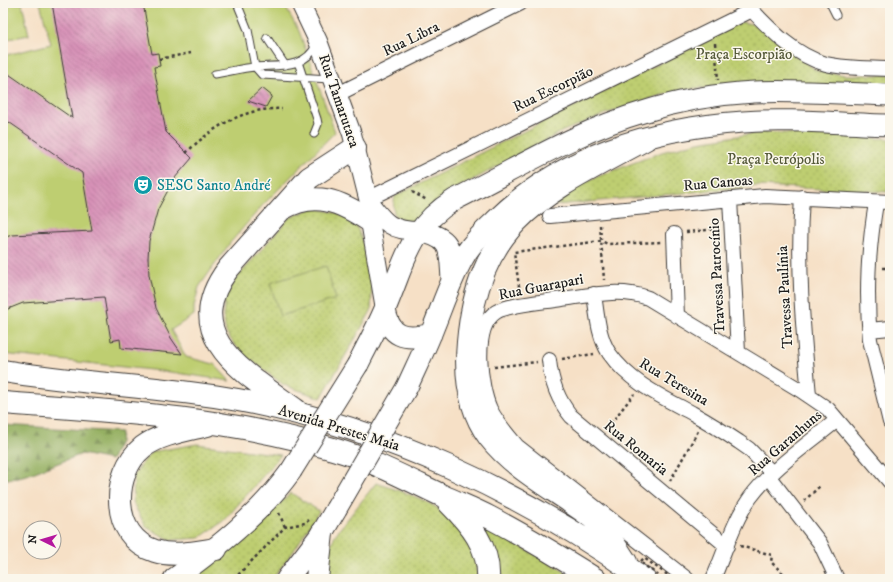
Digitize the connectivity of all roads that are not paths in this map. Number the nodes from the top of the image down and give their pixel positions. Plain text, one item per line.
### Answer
1 (237, 3) edge
2 (300, 3) edge
3 (521, 3) edge
4 (830, 3) edge
5 (748, 6) edge
6 (836, 15) dead end
7 (267, 38) dead end
8 (318, 41) junction
9 (298, 62) junction
10 (285, 65) junction
11 (255, 67) junction
12 (890, 68) edge
13 (215, 74) dead end
14 (303, 78) junction
15 (335, 87) junction
16 (890, 95) edge
17 (890, 125) edge
18 (314, 134) dead end
19 (646, 138) junction
20 (355, 148) junction
21 (802, 197) junction
22 (730, 199) junction
23 (890, 202) edge
24 (876, 203) junction
25 (369, 207) junction
26 (281, 209) junction
27 (550, 216) dead end
28 (419, 231) junction
29 (674, 234) road end
30 (452, 280) junction
31 (599, 294) junction
32 (385, 309) junction
33 (677, 316) junction
34 (890, 328) edge
35 (869, 330) junction
36 (431, 334) junction
37 (738, 352) junction
38 (549, 360) dead end
39 (3, 371) edge
40 (809, 395) junction
41 (3, 403) edge
42 (303, 415) junction
43 (837, 420) junction
44 (217, 422) junction
45 (890, 422) edge
46 (771, 475) junction
47 (890, 481) edge
48 (443, 496) junction
49 (330, 520) junction
50 (727, 544) junction
51 (216, 549) junction
52 (638, 574) edge
53 (174, 579) edge
54 (287, 579) edge
55 (317, 579) edge
56 (488, 579) edge
57 (594, 579) edge
58 (687, 579) edge
59 (713, 579) edge
60 (837, 579) edge

1 - 11 lane
2 - 8 street, Rua Tamarutaca
3 - 15 street, Rua Libra
4 - 6 lane
5 - 12 street
5 - 25 street, Rua Escorpião
7 - 10 lane
8 - 9 lane
8 - 15 street, Rua Tamarutaca
9 - 10 lane
9 - 14 lane
10 - 11 lane
11 - 13 lane
11 - 14 lane
14 - 15 lane
14 - 18 lane
15 - 20 street, Rua Tamarutaca
16 - 28 main road
17 - 19 main road
19 - 30 main road
19 - 52 highway
20 - 25 street, Rua Tamarutaca
20 - 26 highway
21 - 22 street, Rua Canoas
21 - 24 street, Rua Canoas
21 - 40 street, Travessa Paulínia
22 - 27 street, Rua Canoas
22 - 37 street, Travessa Patrocínio
23 - 24 street, Rua Canoas
24 - 35 street
25 - 26 highway
25 - 28 street, Rua Tamarutaca
25 - 32 street, Rua Tamarutaca
26 - 42 highway
28 - 30 main road
28 - 32 main road
29 - 33 street
30 - 36 main road
31 - 33 street, Rua Guarapari
31 - 46 street, Rua Teresina
31 - 58 street, Rua Guarapari
32 - 36 main road
32 - 51 main road, bridge
33 - 37 street, Rua Guarapari
34 - 35 street
35 - 45 street
36 - 49 main road, bridge
37 - 40 street, Rua Guarapari
38 - 50 street, Rua Romaria
39 - 42 highway, Avenida Prestes Maia
40 - 43 street, Rua Guarapari
41 - 44 highway, Avenida Prestes Maia
42 - 52 highway, Avenida Prestes Maia
43 - 46 street, Rua Garanhuns
43 - 47 street, Rua Guarapari
44 - 48 highway, Avenida Prestes Maia
44 - 51 highway
46 - 50 street, Rua Garanhuns
46 - 60 street, Rua Teresina
48 - 56 highway
48 - 57 highway, Avenida Prestes Maia
49 - 54 main road
49 - 55 highway
50 - 59 street, Rua Garanhuns
51 - 53 main road

